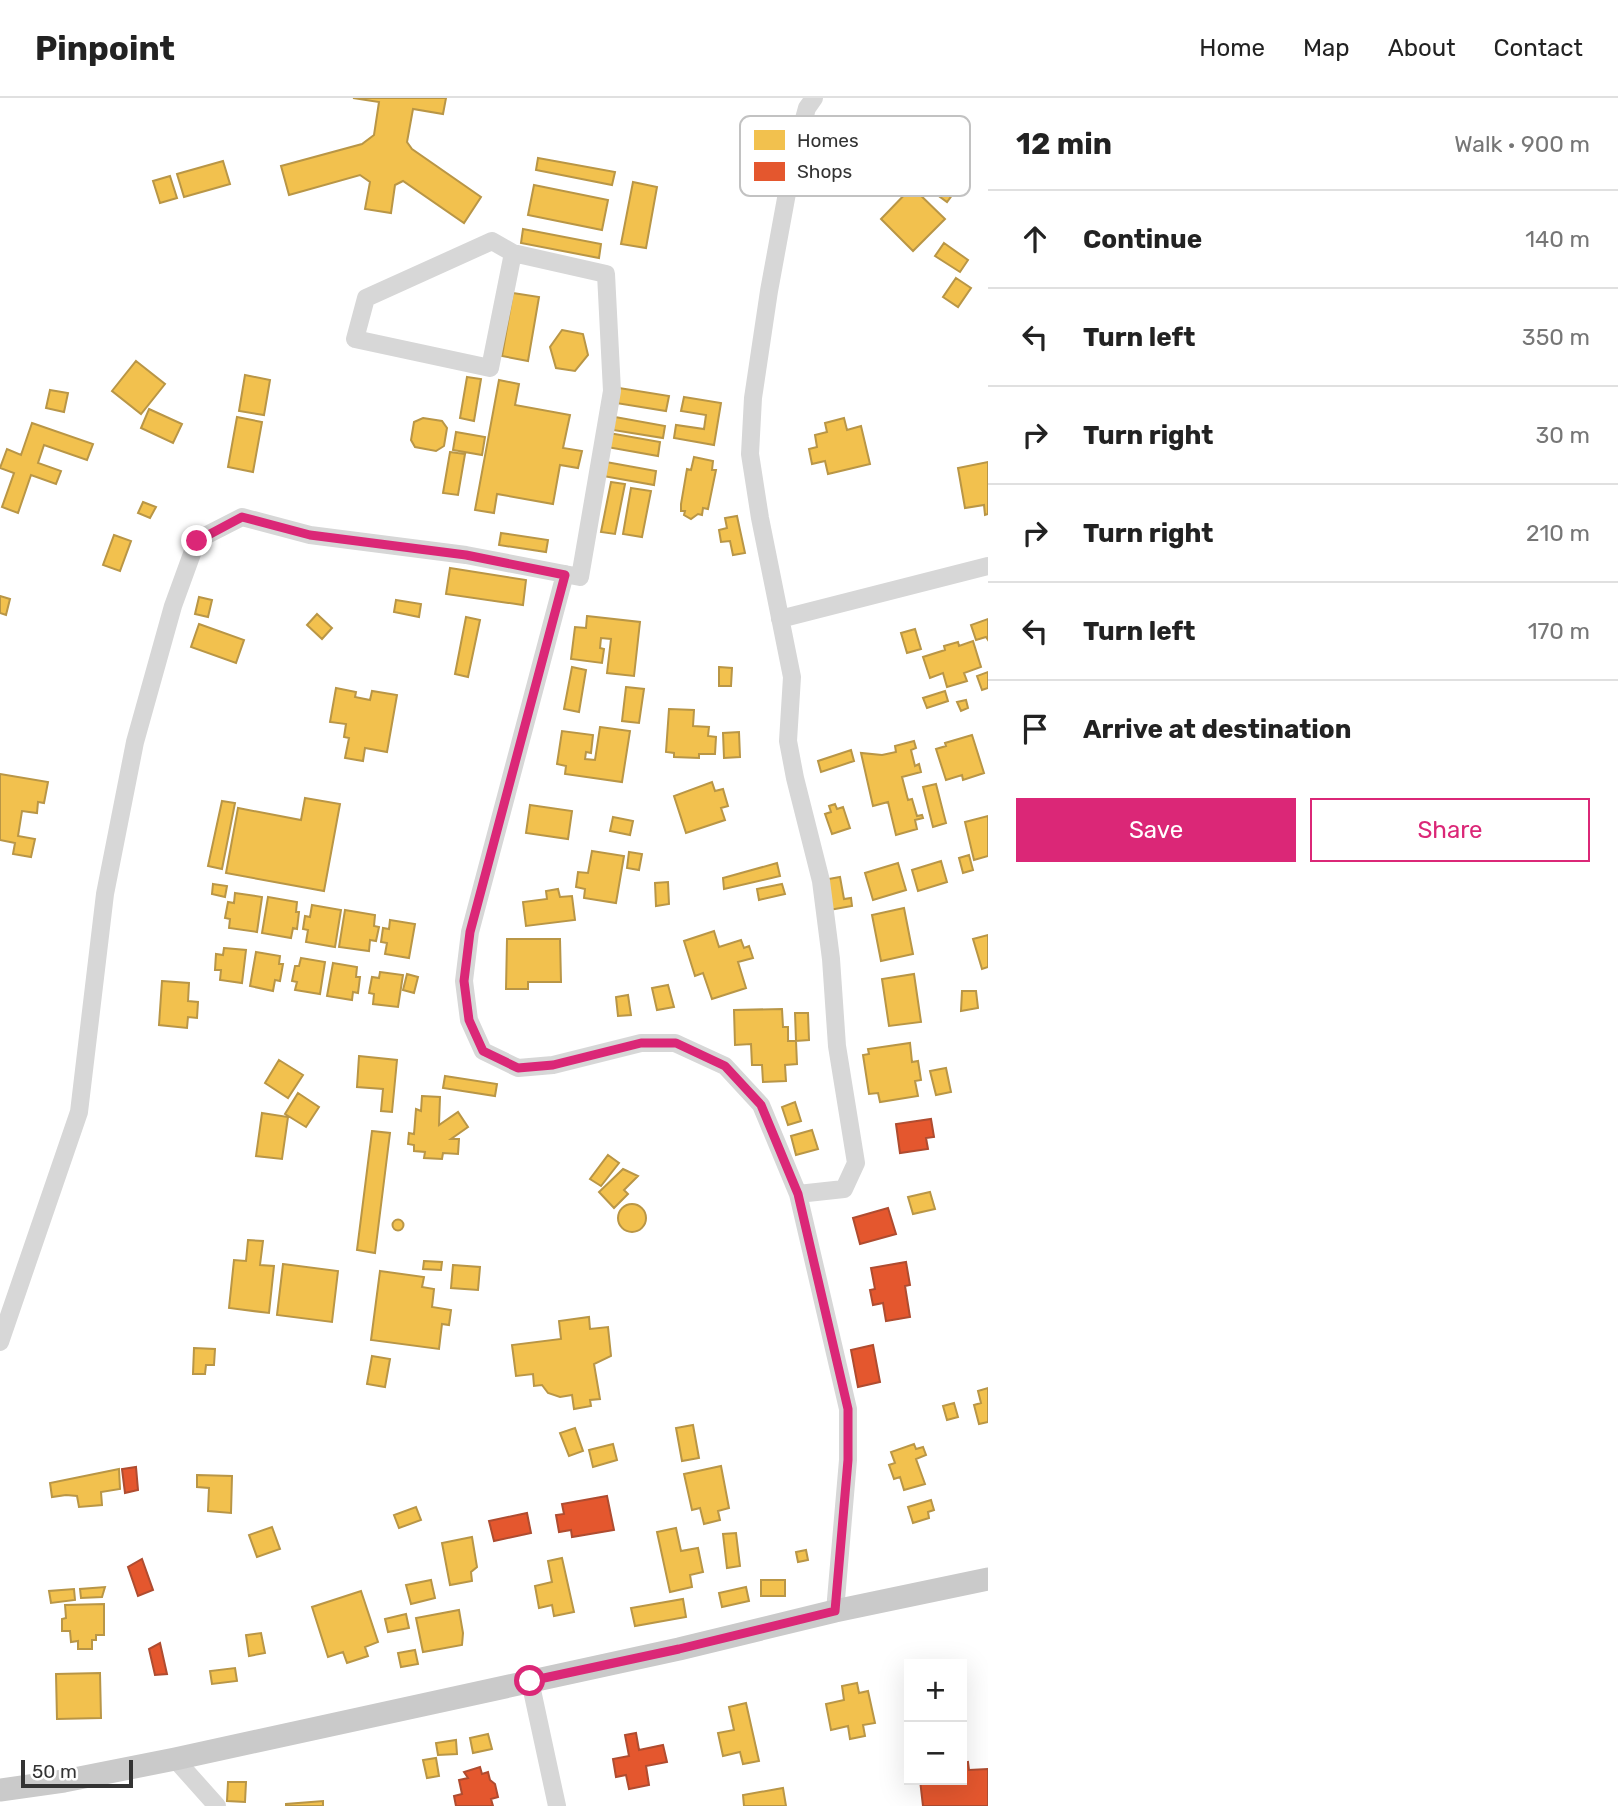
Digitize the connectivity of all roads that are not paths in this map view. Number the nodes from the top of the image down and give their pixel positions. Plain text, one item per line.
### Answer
1 (814, 98) edge
2 (805, 116) edge
3 (786, 196) edge
4 (513, 253) junction
5 (988, 566) edge
6 (565, 575) junction
7 (780, 619) junction
8 (798, 1194) junction
9 (0, 1342) edge
10 (988, 1579) edge
11 (835, 1611) junction
12 (530, 1681) junction
13 (175, 1759) junction
14 (0, 1790) edge
15 (217, 1806) edge
16 (557, 1806) edge

1 - 2 street
3 - 7 street
4 - 4 street
4 - 6 street
5 - 7 street
6 - 8 street
6 - 9 street
7 - 8 street
8 - 11 street
10 - 11 main road
11 - 12 main road
12 - 13 main road
12 - 16 street
13 - 14 main road
13 - 15 street

